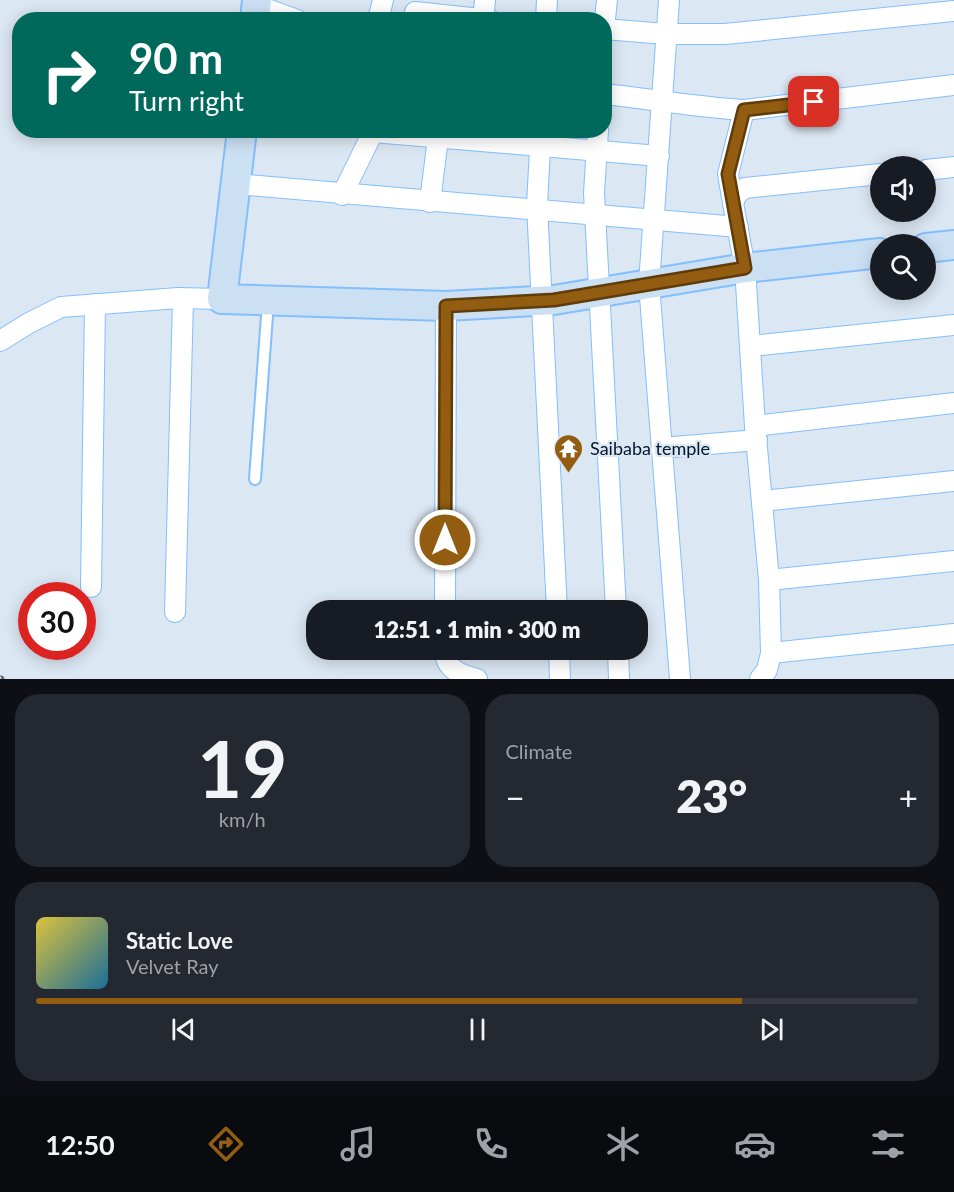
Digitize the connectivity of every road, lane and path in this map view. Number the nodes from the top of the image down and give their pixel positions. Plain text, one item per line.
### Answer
1 (669, 0) edge
2 (416, 10) edge
3 (954, 11) edge
4 (431, 12) edge
5 (612, 29) edge
6 (666, 34) junction
7 (954, 85) edge
8 (612, 95) edge
9 (661, 100) junction
10 (744, 110) junction
11 (241, 138) edge
12 (370, 138) edge
13 (438, 138) edge
14 (540, 138) edge
15 (598, 138) edge
16 (597, 151) junction
17 (659, 156) junction
18 (954, 167) edge
19 (936, 169) edge
20 (870, 175) edge
21 (236, 184) junction
22 (342, 195) junction
23 (430, 202) junction
24 (733, 202) junction
25 (537, 211) junction
26 (595, 216) junction
27 (654, 220) junction
28 (738, 227) junction
29 (954, 245) edge
30 (936, 247) edge
31 (870, 254) edge
32 (745, 268) junction
33 (649, 284) junction
34 (600, 292) junction
35 (183, 298) junction
36 (222, 299) junction
37 (269, 301) junction
38 (543, 301) junction
39 (95, 304) junction
40 (446, 306) junction
41 (954, 325) edge
42 (4, 339) edge
43 (751, 346) junction
44 (954, 403) edge
45 (756, 433) junction
46 (662, 448) junction
47 (255, 478) dead end
48 (954, 481) edge
49 (762, 501) junction
50 (954, 561) edge
51 (769, 580) junction
52 (91, 582) edge
53 (445, 600) edge
54 (557, 600) edge
55 (615, 600) edge
56 (175, 612) dead end
57 (954, 634) edge
58 (771, 653) junction
59 (446, 660) edge
60 (559, 660) edge
61 (618, 660) edge
62 (477, 679) edge
63 (560, 679) edge
64 (619, 679) edge
65 (680, 679) edge
66 (760, 679) edge

1 - 6 street
2 - 4 street
3 - 6 street
5 - 6 street
6 - 9 street
7 - 10 street
8 - 9 street
9 - 10 street
9 - 17 street
10 - 24 street
11 - 21 street
12 - 22 street
13 - 23 street
14 - 16 street
14 - 25 street
15 - 16 street
16 - 17 street
16 - 26 street
17 - 27 street
18 - 19 street
20 - 24 street
21 - 22 street
21 - 36 street
22 - 23 street
23 - 25 street
24 - 28 street
25 - 26 street
25 - 38 street
26 - 27 street
26 - 34 street
27 - 28 street
27 - 33 street
28 - 32 street
29 - 30 street
31 - 32 street
32 - 33 street
32 - 43 street
33 - 34 street
33 - 46 street
34 - 38 street
34 - 55 street
35 - 36 street
35 - 39 street
35 - 56 street
36 - 37 street
37 - 40 street
37 - 47 lane
38 - 40 street
38 - 54 street
39 - 42 street
39 - 52 street
40 - 53 street
41 - 43 street
43 - 45 street
44 - 45 street
45 - 46 street
45 - 49 street
46 - 65 street
48 - 49 street
49 - 51 street
50 - 51 street
51 - 58 street
57 - 58 street
58 - 66 street
59 - 62 street
60 - 63 street
61 - 64 street

